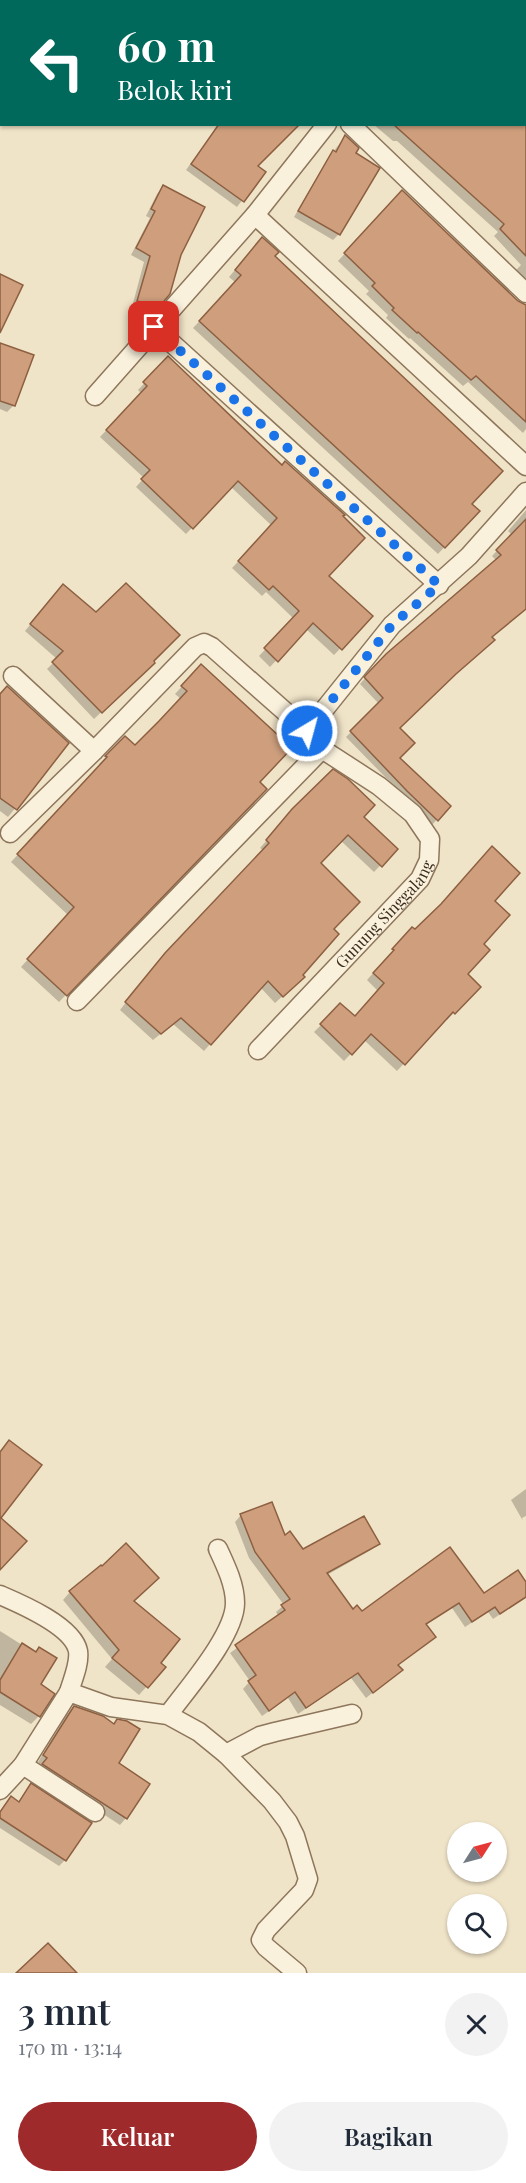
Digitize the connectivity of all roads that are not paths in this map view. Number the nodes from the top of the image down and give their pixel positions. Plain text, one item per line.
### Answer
1 (325, 126) edge
2 (352, 126) edge
3 (255, 215) junction
4 (526, 293) edge
5 (154, 327) junction
6 (95, 396) dead end
7 (526, 466) edge
8 (526, 492) edge
9 (439, 585) junction
10 (13, 676) dead end
11 (307, 731) junction
12 (322, 749) junction
13 (94, 752) junction
14 (10, 832) dead end
15 (78, 1001) dead end
16 (258, 1050) dead end
17 (218, 1550) dead end
18 (0, 1595) edge
19 (69, 1692) junction
20 (352, 1714) dead end
21 (168, 1715) junction
22 (226, 1754) junction
23 (23, 1765) junction
24 (0, 1790) edge
25 (95, 1812) dead end
26 (297, 1973) edge

1 - 3 street
2 - 4 street
3 - 5 street
3 - 7 street
5 - 6 street
5 - 9 street
8 - 9 street
9 - 11 street
10 - 13 street
11 - 12 street, Gunung Singgalang
11 - 13 street, Gunung Singgalang
12 - 15 street
12 - 16 street, Gunung Singgalang
13 - 14 street
17 - 21 street
18 - 19 street
19 - 21 street
19 - 23 street
20 - 22 street
21 - 22 street
22 - 26 street
23 - 24 street
23 - 25 street

